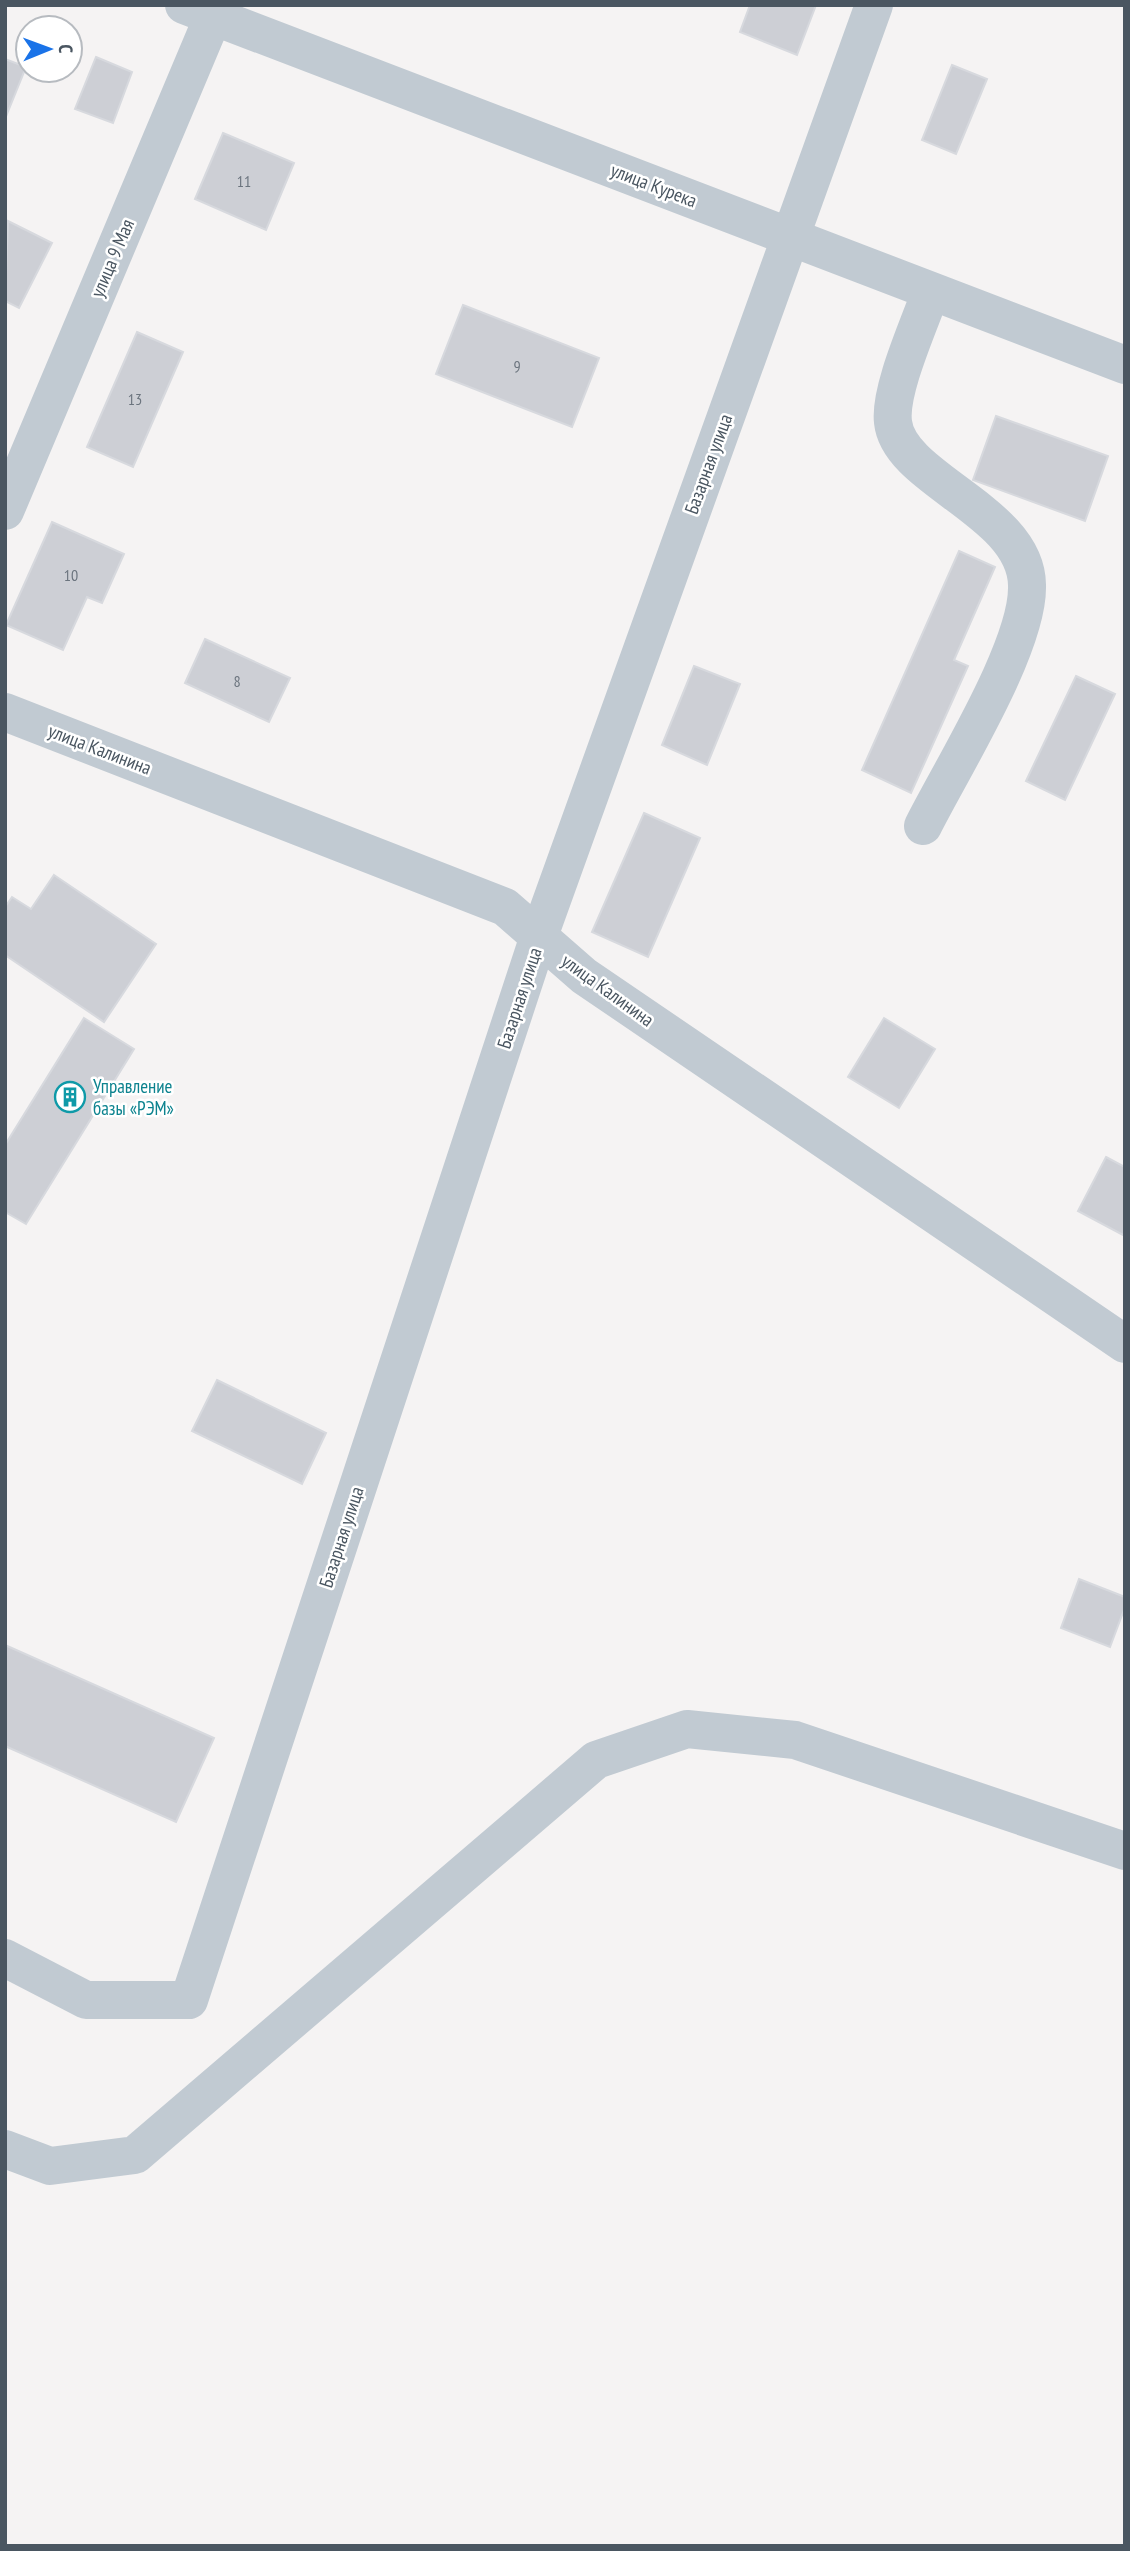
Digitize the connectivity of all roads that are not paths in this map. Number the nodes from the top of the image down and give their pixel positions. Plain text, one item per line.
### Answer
1 (874, 5) edge
2 (205, 9) edge
3 (789, 237) junction
4 (931, 290) junction
5 (1125, 365) edge
6 (5, 511) edge
7 (5, 712) edge
8 (923, 826) dead end
9 (539, 936) junction
10 (1125, 1344) edge
11 (1125, 1850) edge
12 (5, 1958) edge
13 (5, 2149) edge

1 - 3 street, Базарная улица
2 - 3 street, улица Курека
2 - 6 street, улица 9 Мая
3 - 4 street, улица Курека
3 - 9 street, Базарная улица
4 - 5 street, улица Курека
4 - 8 street
7 - 9 street, улица Калинина
9 - 10 street, улица Калинина
9 - 12 street, Базарная улица
11 - 13 street

